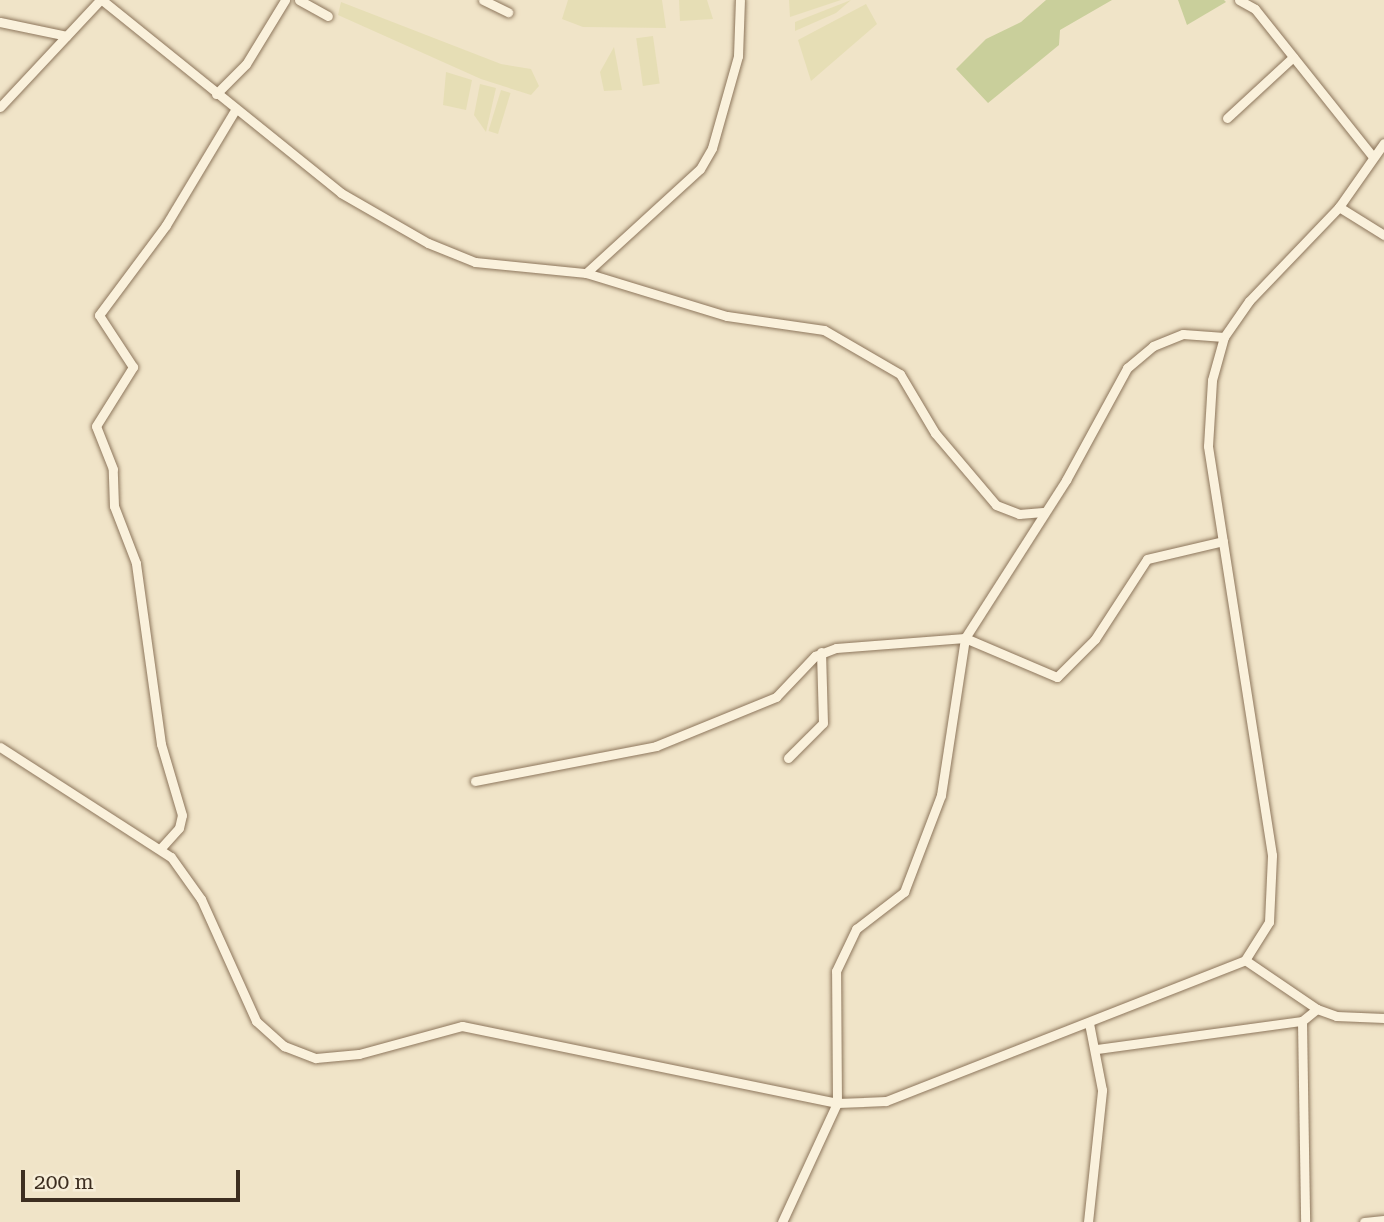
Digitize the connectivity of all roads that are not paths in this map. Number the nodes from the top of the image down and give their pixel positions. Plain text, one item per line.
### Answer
1 (101, 0) edge
2 (285, 0) edge
3 (299, 0) edge
4 (483, 0) edge
5 (740, 0) edge
6 (1239, 0) edge
7 (508, 12) dead end
8 (328, 16) dead end
9 (0, 22) edge
10 (67, 36) junction
11 (1293, 57) junction
12 (216, 94) junction
13 (0, 107) edge
14 (235, 110) junction
15 (1227, 118) dead end
16 (1384, 143) edge
17 (1373, 158) junction
18 (1339, 207) junction
19 (1384, 235) edge
20 (586, 273) junction
21 (1224, 337) junction
22 (1044, 512) junction
23 (1223, 541) junction
24 (965, 638) junction
25 (821, 652) junction
26 (0, 747) edge
27 (788, 758) dead end
28 (475, 781) dead end
29 (160, 849) junction
30 (1245, 960) junction
31 (1317, 1009) junction
32 (1384, 1018) edge
33 (1302, 1021) junction
34 (1089, 1023) junction
35 (1097, 1049) junction
36 (837, 1104) junction
37 (1384, 1220) edge
38 (782, 1222) edge
39 (1088, 1222) edge
40 (1305, 1222) edge
41 (1364, 1222) edge

1 - 10 street
1 - 12 street
2 - 12 street
3 - 8 street
4 - 7 street
5 - 20 street
6 - 11 street
9 - 10 street
10 - 13 street
11 - 15 street
11 - 17 street
12 - 14 street
14 - 20 street
14 - 29 street
16 - 17 street
17 - 18 street
18 - 19 street
18 - 21 street
20 - 22 street
21 - 22 street
21 - 23 street
22 - 24 street
23 - 24 street
23 - 30 street
24 - 25 street
24 - 36 street
25 - 27 street
25 - 28 street
26 - 29 street
29 - 36 street
30 - 31 street
30 - 34 street
31 - 32 street
31 - 33 street
33 - 35 street
33 - 40 street
34 - 35 street
34 - 36 street
35 - 39 street
36 - 38 street
37 - 41 street

